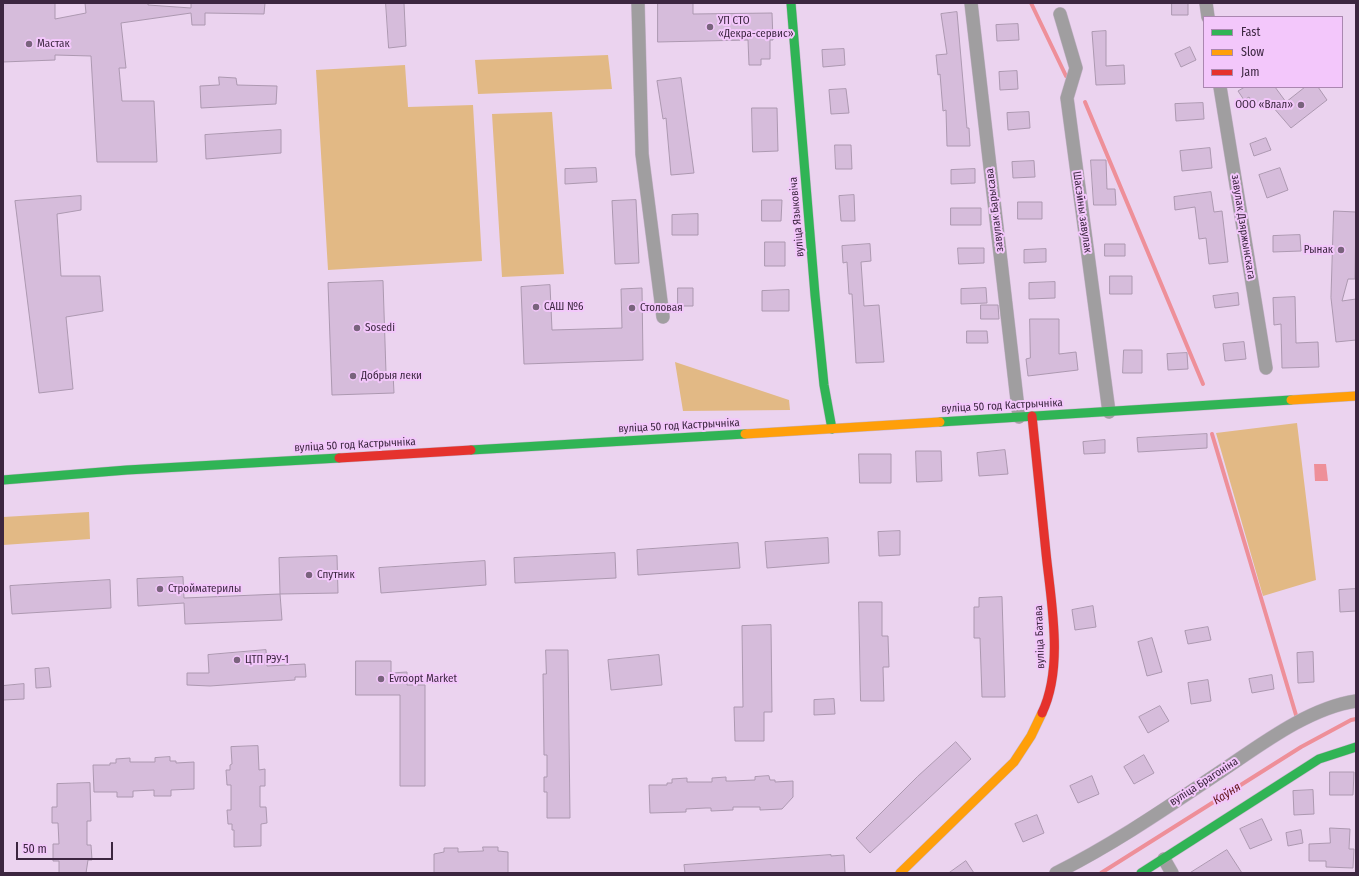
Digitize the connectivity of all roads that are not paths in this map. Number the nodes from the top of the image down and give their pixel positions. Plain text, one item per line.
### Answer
1 (638, 3) edge
2 (792, 3) edge
3 (971, 3) edge
4 (1206, 3) edge
5 (1060, 14) dead end
6 (1208, 16) edge
7 (1220, 88) edge
8 (663, 318) dead end
9 (1266, 368) dead end
10 (1356, 396) edge
11 (1109, 412) junction
12 (1032, 416) junction
13 (1018, 417) junction
14 (832, 429) junction
15 (3, 480) edge
16 (1356, 701) edge
17 (1356, 748) edge
18 (1164, 859) junction
19 (908, 870) edge
20 (1056, 873) edge
21 (1141, 873) edge
22 (1172, 873) edge

1 - 8 street
2 - 14 main road, вуліца Языковіча
3 - 13 street, завулак Барысава
4 - 6 street
5 - 11 street, Шасэйны завулак
7 - 9 street, завулак Дзяржынскага
10 - 11 main road, вуліца 50 год Кастрычніка
11 - 12 main road, вуліца 50 год Кастрычніка
12 - 13 main road, вуліца 50 год Кастрычніка
12 - 19 main road, вуліца Батава
13 - 14 main road, вуліца 50 год Кастрычніка
14 - 15 main road, вуліца 50 год Кастрычніка
16 - 20 street, вуліца Брагоніна
17 - 18 main road
18 - 21 main road
18 - 22 street

